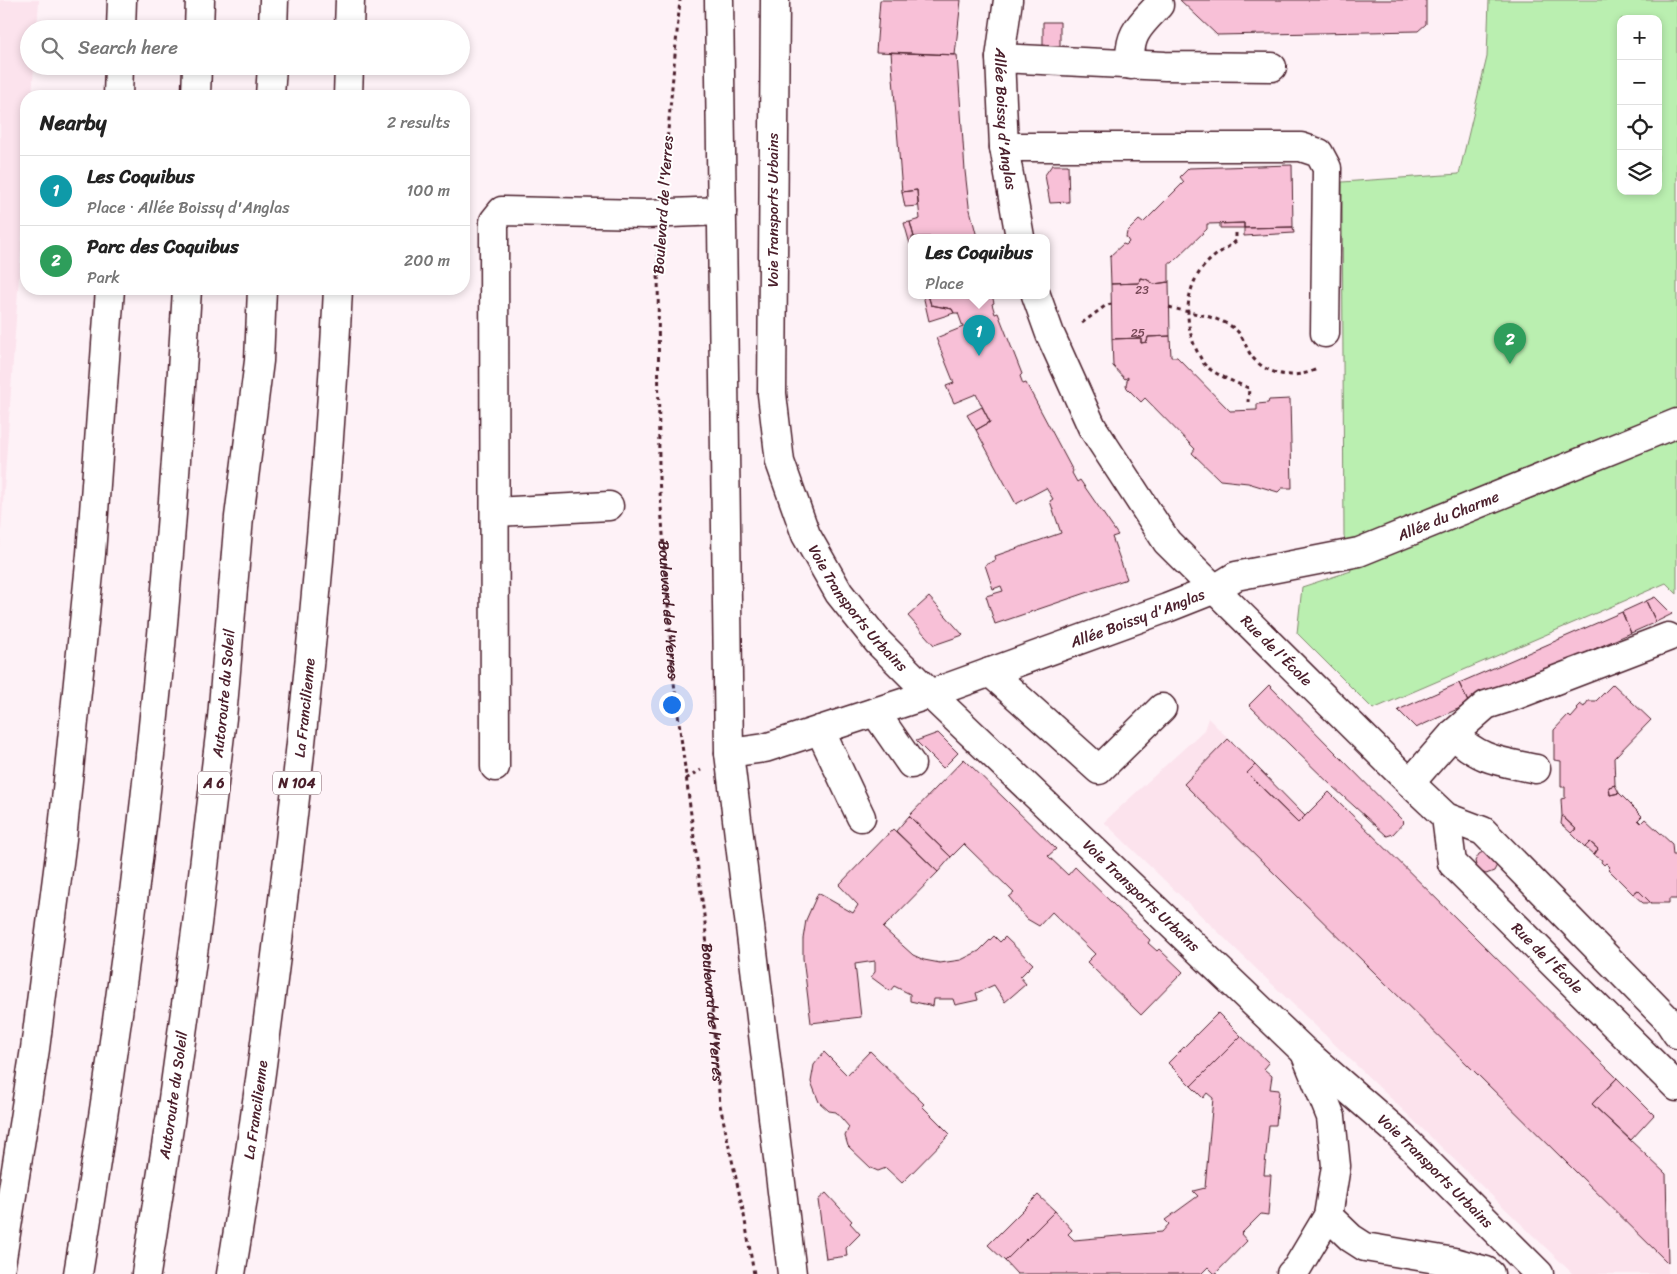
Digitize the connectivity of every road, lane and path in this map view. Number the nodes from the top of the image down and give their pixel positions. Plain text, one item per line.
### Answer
1 (122, 0) edge
2 (200, 0) edge
3 (274, 0) edge
4 (350, 0) edge
5 (680, 0) edge
6 (719, 0) edge
7 (775, 0) edge
8 (1008, 0) edge
9 (1159, 5) dead end
10 (121, 20) edge
11 (199, 20) edge
12 (273, 20) edge
13 (349, 20) edge
14 (1000, 58) junction
15 (1131, 64) junction
16 (1272, 67) dead end
17 (119, 75) edge
18 (197, 75) edge
19 (271, 75) edge
20 (349, 75) edge
21 (118, 90) edge
22 (196, 90) edge
23 (270, 90) edge
24 (348, 90) edge
25 (1004, 147) junction
26 (722, 211) junction
27 (660, 214) junction
28 (1236, 233) dead end
29 (1019, 234) edge
30 (110, 295) edge
31 (187, 295) edge
32 (262, 295) edge
33 (338, 295) edge
34 (1037, 299) edge
35 (1111, 304) dead end
36 (1170, 307) dead end
37 (1188, 313) junction
38 (1082, 323) dead end
39 (1325, 333) dead end
40 (1317, 369) dead end
41 (1248, 402) dead end
42 (1677, 423) edge
43 (609, 506) dead end
44 (495, 512) junction
45 (1215, 589) junction
46 (1668, 637) dead end
47 (990, 672) junction
48 (930, 694) junction
49 (1162, 708) dead end
50 (875, 712) junction
51 (820, 730) junction
52 (1453, 734) junction
53 (730, 752) junction
54 (910, 764) dead end
55 (495, 767) dead end
56 (1536, 769) dead end
57 (1410, 783) junction
58 (861, 816) dead end
59 (1446, 817) junction
60 (1677, 1034) edge
61 (1304, 1051) junction
62 (1677, 1087) edge
63 (1328, 1216) junction
64 (0, 1271) edge
65 (78, 1274) edge
66 (146, 1274) edge
67 (231, 1274) edge
68 (754, 1274) edge
69 (792, 1274) edge
70 (1291, 1274) edge
71 (1490, 1274) edge
72 (1539, 1274) edge

1 - 10 main road
2 - 11 main road
3 - 12 main road
4 - 13 main road
5 - 27 path, Boulevard de l'Yerres
6 - 26 main road
7 - 48 main road, Voie Transports Urbains
8 - 14 main road, Allée Boissy d'Anglas
9 - 15 main road
14 - 15 main road
14 - 25 main road, Allée Boissy d'Anglas
15 - 16 main road
17 - 21 main road
18 - 22 main road
19 - 23 main road
20 - 24 main road
25 - 29 main road, Allée Boissy d'Anglas
25 - 39 main road
26 - 27 main road
26 - 53 main road
27 - 44 main road
27 - 68 path, Boulevard de l'Yerres
28 - 37 path
30 - 64 main road
31 - 65 main road
32 - 66 main road, Autoroute du Soleil / A 6
33 - 67 main road, La Francilienne / N 104
34 - 45 main road, Allée Boissy d'Anglas
35 - 38 path
36 - 37 path
37 - 40 path
37 - 41 path
42 - 45 main road, Allée du Charme
43 - 44 main road
44 - 55 main road
45 - 47 main road, Allée Boissy d'Anglas
45 - 57 main road, Rue de l'École
46 - 52 main road
47 - 48 main road, Allée Boissy d'Anglas
47 - 49 main road
48 - 50 main road, Allée Boissy d'Anglas
48 - 61 main road, Voie Transports Urbains
50 - 51 main road, Allée Boissy d'Anglas
50 - 54 main road
51 - 53 main road, Allée Boissy d'Anglas
51 - 58 main road
52 - 56 main road
52 - 57 main road
53 - 69 main road
57 - 59 main road, Rue de l'École
59 - 60 main road, Rue de l'École
59 - 62 main road, Rue de l'École
61 - 63 main road, Voie Transports Urbains
61 - 72 main road, Voie Transports Urbains
63 - 70 main road, Voie Transports Urbains
63 - 71 main road

